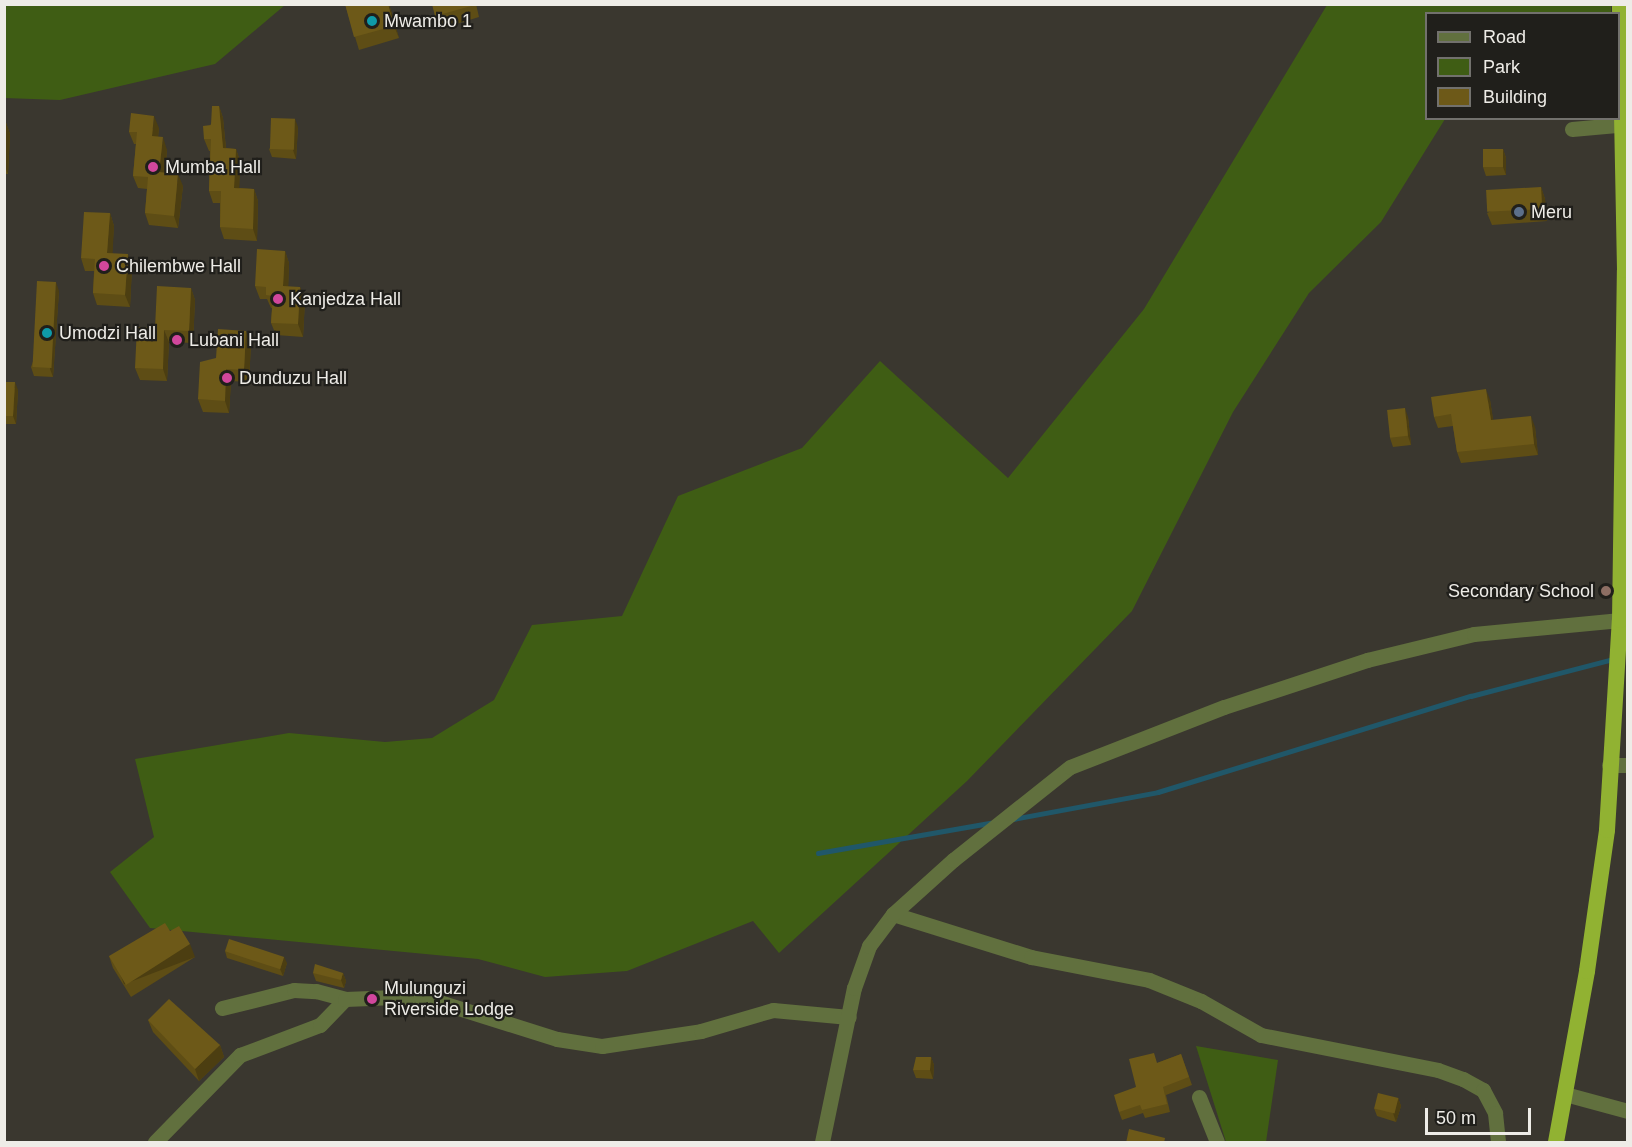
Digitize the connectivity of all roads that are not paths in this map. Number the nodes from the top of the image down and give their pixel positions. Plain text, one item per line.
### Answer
1 (1620, 4) edge
2 (1624, 124) edge
3 (1572, 129) dead end
4 (1623, 594) edge
5 (1620, 620) junction
6 (1609, 765) junction
7 (1628, 765) edge
8 (893, 914) junction
9 (345, 999) junction
10 (222, 1008) dead end
11 (849, 1017) junction
12 (1565, 1094) junction
13 (1199, 1097) dead end
14 (1628, 1111) edge
15 (155, 1143) edge
16 (822, 1143) edge
17 (1217, 1143) edge
18 (1498, 1143) edge
19 (1556, 1143) edge

1 - 2 highway
2 - 3 street
2 - 4 highway
4 - 5 highway
5 - 6 highway
5 - 8 street
6 - 7 street
6 - 12 highway
8 - 11 street
8 - 18 street
9 - 10 street
9 - 11 street
9 - 15 street
11 - 16 street
12 - 14 street
12 - 19 highway
13 - 17 street

